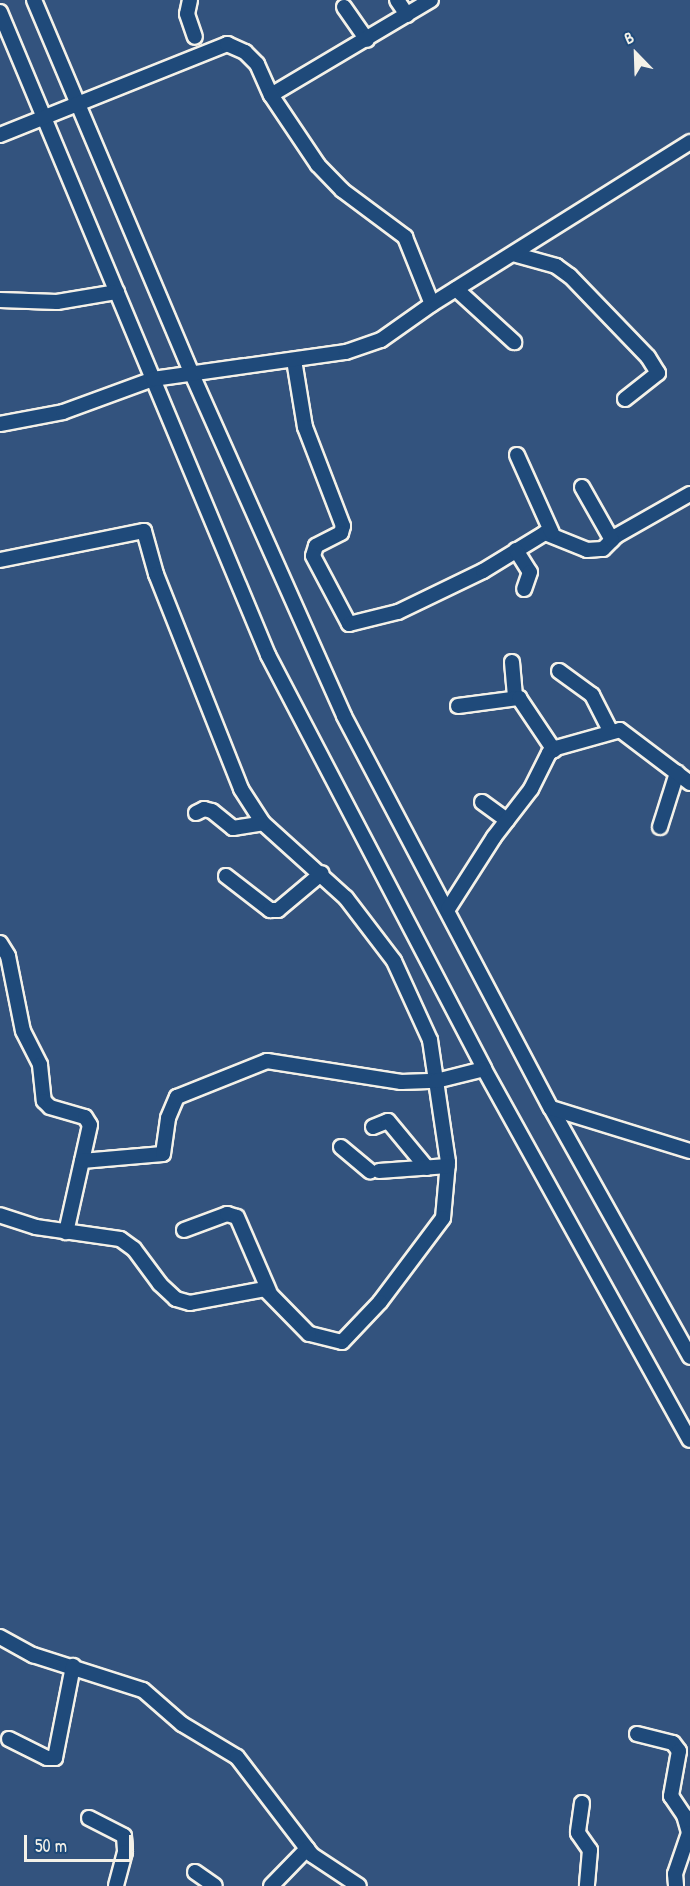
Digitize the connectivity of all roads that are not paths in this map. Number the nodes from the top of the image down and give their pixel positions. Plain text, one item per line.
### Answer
1 (34, 0) edge
2 (190, 0) edge
3 (397, 0) edge
4 (431, 0) edge
5 (344, 7) dead end
6 (0, 12) edge
7 (407, 15) junction
8 (367, 40) junction
9 (197, 44) junction
10 (271, 96) junction
11 (79, 104) junction
12 (45, 118) junction
13 (0, 135) edge
14 (690, 142) edge
15 (513, 254) junction
16 (456, 289) junction
17 (117, 292) junction
18 (0, 300) edge
19 (432, 304) junction
20 (514, 342) dead end
21 (294, 360) junction
22 (191, 372) junction
23 (153, 379) junction
24 (625, 399) dead end
25 (0, 424) edge
26 (517, 455) dead end
27 (582, 487) dead end
28 (690, 494) edge
29 (552, 533) junction
30 (612, 540) junction
31 (516, 550) junction
32 (0, 560) edge
33 (524, 589) dead end
34 (512, 662) dead end
35 (559, 671) dead end
36 (515, 697) junction
37 (458, 706) dead end
38 (610, 730) junction
39 (554, 750) junction
40 (677, 774) junction
41 (690, 783) edge
42 (482, 802) dead end
43 (196, 813) dead end
44 (507, 820) junction
45 (263, 823) junction
46 (660, 827) dead end
47 (322, 873) junction
48 (226, 876) dead end
49 (448, 909) junction
50 (0, 943) edge
51 (484, 1069) junction
52 (436, 1081) junction
53 (551, 1108) junction
54 (373, 1127) dead end
55 (341, 1147) dead end
56 (690, 1151) edge
57 (82, 1161) junction
58 (448, 1166) junction
59 (427, 1168) junction
60 (0, 1215) edge
61 (184, 1230) dead end
62 (66, 1232) junction
63 (270, 1291) junction
64 (690, 1357) edge
65 (690, 1440) edge
66 (0, 1637) edge
67 (73, 1666) junction
68 (637, 1734) dead end
69 (9, 1739) dead end
70 (582, 1803) dead end
71 (89, 1818) dead end
72 (307, 1849) junction
73 (195, 1872) dead end
74 (116, 1886) edge
75 (215, 1886) edge
76 (271, 1886) edge
77 (359, 1886) edge
78 (587, 1886) edge
79 (676, 1886) edge

1 - 11 street
2 - 9 street
3 - 7 street
4 - 7 street
5 - 8 street
6 - 12 street
7 - 8 street
8 - 10 street
9 - 10 street
9 - 11 street
10 - 19 street
11 - 12 street
11 - 22 street
12 - 13 street
12 - 17 street
14 - 15 street
15 - 16 street
15 - 24 street
16 - 19 street
16 - 20 street
17 - 18 street
17 - 23 street
19 - 21 street
21 - 22 street
21 - 31 street
22 - 23 street
22 - 49 street
23 - 25 street
23 - 51 street
26 - 29 street
27 - 30 street
28 - 30 street
29 - 30 street
29 - 31 street
31 - 33 street
32 - 45 street
34 - 36 street
35 - 38 street
36 - 37 street
36 - 39 street
38 - 39 street
38 - 40 street
39 - 44 street
40 - 41 street
40 - 46 street
42 - 44 street
43 - 45 street
44 - 49 street
45 - 47 street
47 - 48 street
47 - 52 street
49 - 53 street
50 - 57 street
51 - 52 street
51 - 65 street
52 - 57 street
52 - 58 street
53 - 56 street
53 - 64 street
54 - 59 street
55 - 59 street
57 - 62 street
58 - 59 street
58 - 63 street
60 - 62 street
61 - 63 street
62 - 63 street
66 - 67 street
67 - 69 street
67 - 72 street
68 - 79 street
70 - 78 street
71 - 74 street
72 - 76 street
72 - 77 street
73 - 75 street

